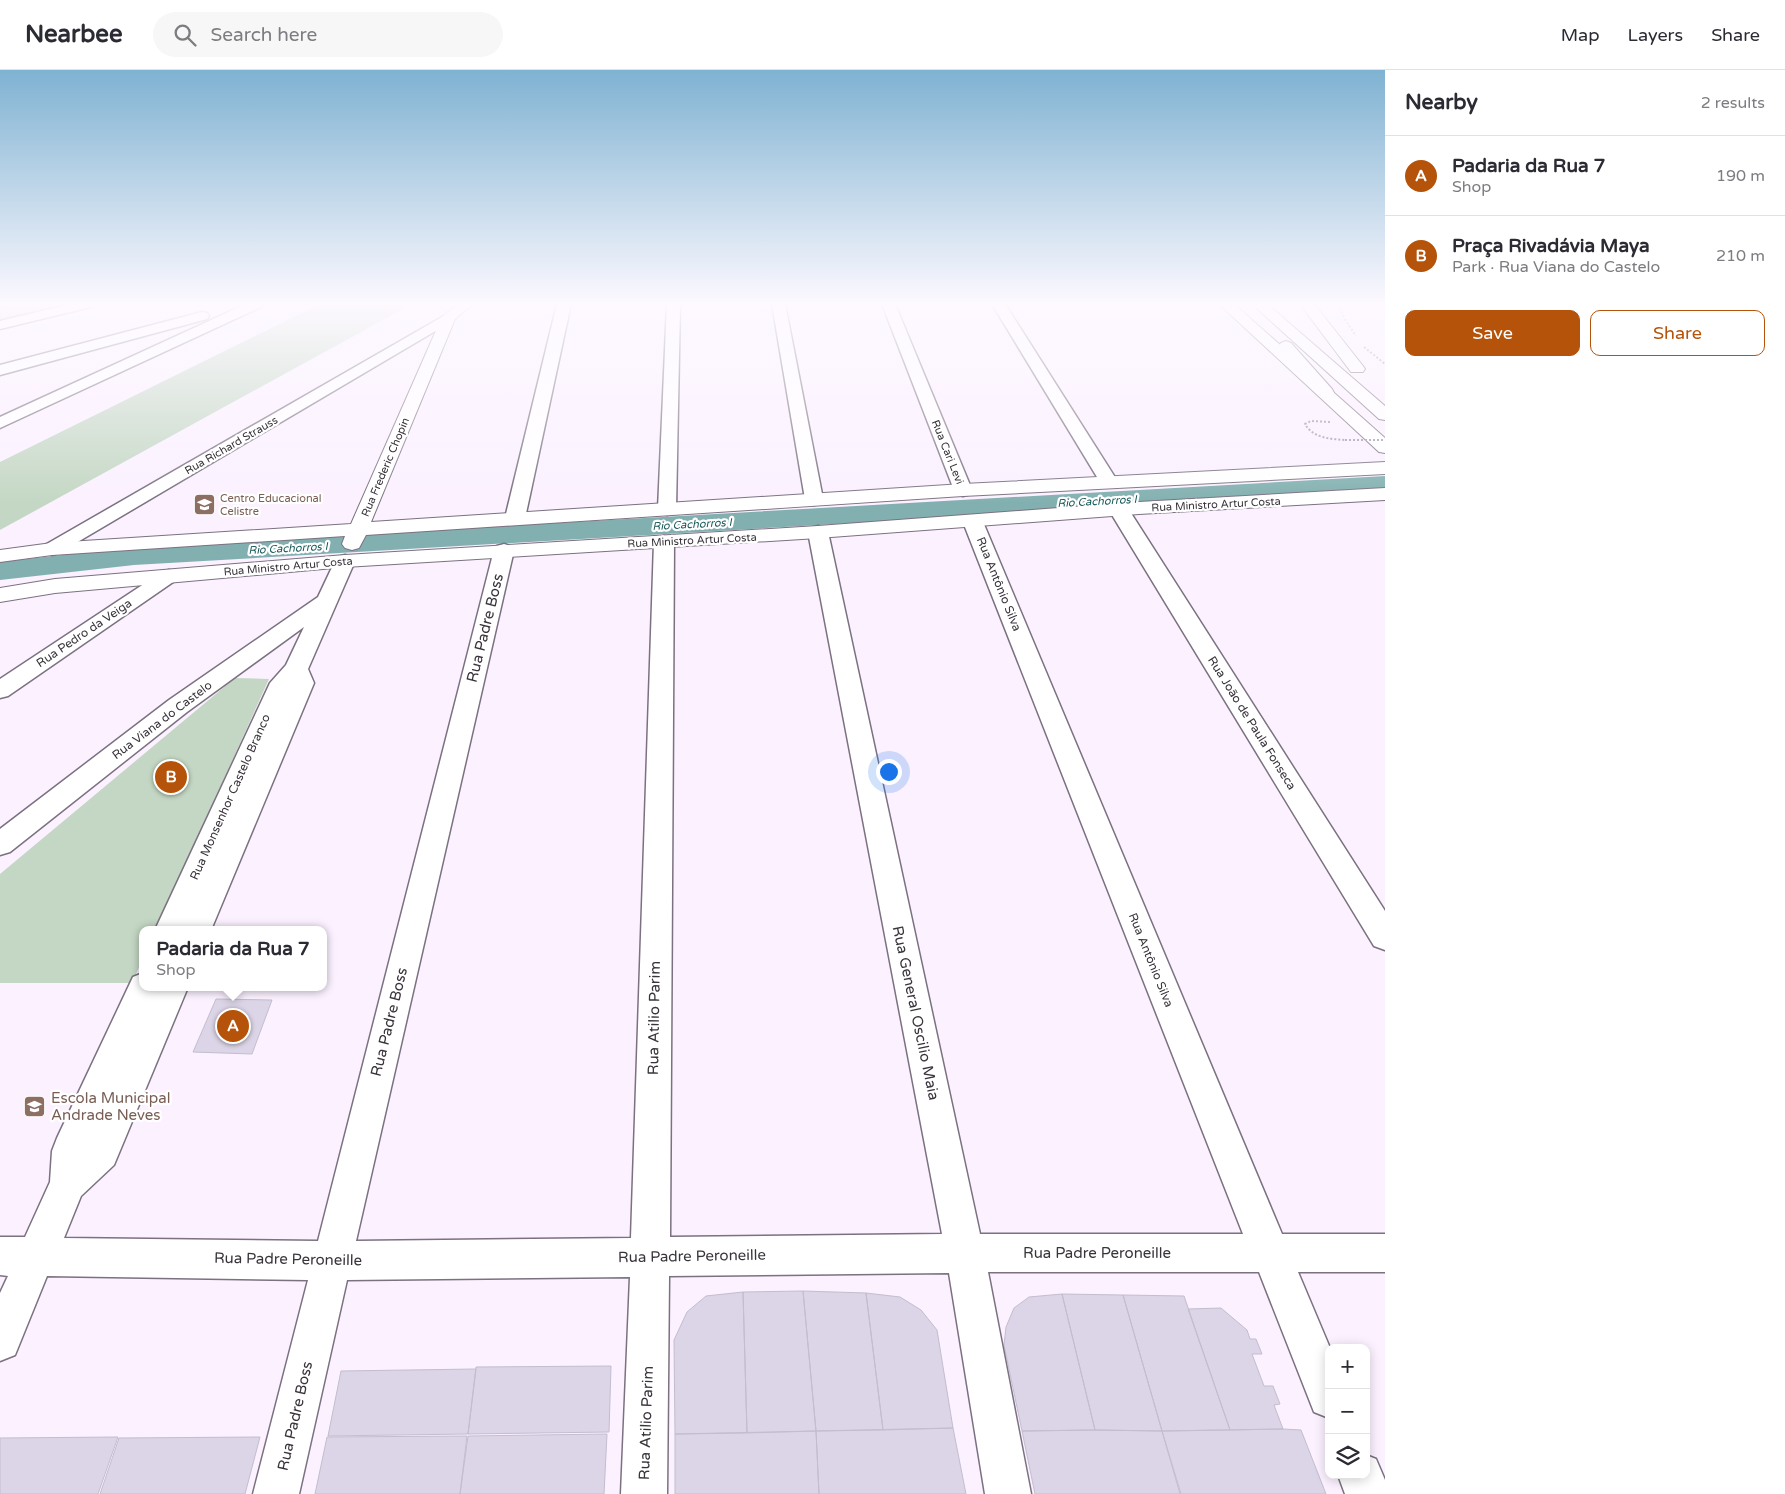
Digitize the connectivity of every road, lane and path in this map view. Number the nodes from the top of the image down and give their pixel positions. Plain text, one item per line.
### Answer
1 (113, 370) edge
2 (358, 370) edge
3 (426, 370) edge
4 (549, 370) edge
5 (671, 370) edge
6 (790, 370) edge
7 (915, 370) edge
8 (1039, 370) edge
9 (1300, 370) edge
10 (1306, 370) edge
11 (1334, 370) edge
12 (1359, 370) edge
13 (1371, 381) dead end
14 (1326, 393) junction
15 (1385, 415) edge
16 (0, 423) edge
17 (1333, 423) dead end
18 (1350, 434) dead end
19 (1385, 440) edge
20 (1364, 447) dead end
21 (1385, 448) edge
22 (1385, 468) edge
23 (1109, 482) junction
24 (963, 490) junction
25 (1385, 494) edge
26 (814, 499) junction
27 (667, 509) junction
28 (1119, 510) junction
29 (515, 518) junction
30 (973, 522) junction
31 (97, 523) junction
32 (818, 532) junction
33 (664, 542) junction
34 (107, 545) junction
35 (352, 545) junction
36 (52, 549) junction
37 (504, 550) junction
38 (0, 556) edge
39 (169, 576) junction
40 (0, 595) edge
41 (327, 600) junction
42 (296, 669) junction
43 (0, 690) edge
44 (0, 844) edge
45 (172, 926) edge
46 (198, 926) edge
47 (1385, 937) edge
48 (142, 991) edge
49 (170, 991) edge
50 (68, 1183) junction
51 (1270, 1252) junction
52 (965, 1253) junction
53 (1385, 1253) edge
54 (19, 1256) edge
55 (650, 1256) junction
56 (332, 1261) junction
57 (0, 1340) edge
58 (1326, 1389) edge
59 (1362, 1479) edge
60 (276, 1494) edge
61 (644, 1494) edge
62 (1008, 1494) edge
63 (1368, 1494) edge

1 - 16 street
2 - 31 street, Rua Richard Strauss
3 - 35 main road, Rua Frederic Chopin
4 - 29 street
5 - 27 street
6 - 26 street
7 - 24 street, Rua Cari Levi
8 - 23 street
9 - 14 main road
10 - 14 main road
11 - 15 main road
12 - 13 main road
14 - 21 main road
17 - 19 path, bridge
18 - 20 path, bridge
22 - 23 main road, Rua Ministro Artur Costa
23 - 24 main road, Rua Ministro Artur Costa
24 - 26 main road, Rua Ministro Artur Costa
25 - 28 main road, Rua Ministro Artur Costa
26 - 27 main road, Rua Ministro Artur Costa
27 - 29 main road, Rua Ministro Artur Costa
28 - 30 main road, Rua Ministro Artur Costa
28 - 47 street, Rua João de Paula Fonseca
29 - 35 main road, Rua Ministro Artur Costa
30 - 32 main road, Rua Ministro Artur Costa
30 - 51 street, Rua Antônio Silva
31 - 34 street
31 - 36 street, Rua Richard Strauss
32 - 33 main road, Rua Ministro Artur Costa
32 - 52 street, Rua General Oscilio Maia
33 - 37 main road, Rua Ministro Artur Costa
33 - 55 street, Rua Atilio Parim
34 - 35 main road, Rua Ministro Artur Costa
34 - 36 main road, Rua Ministro Artur Costa
35 - 37 main road, Rua Ministro Artur Costa
35 - 39 main road, Rua Ministro Artur Costa
35 - 41 street, Rua Monsenhor Castelo Branco
36 - 38 main road, Rua Ministro Artur Costa
37 - 56 street, Rua Padre Boss
39 - 40 main road, Rua Ministro Artur Costa
39 - 43 street, Rua Pedro da Veiga
41 - 42 street, Rua Monsenhor Castelo Branco
41 - 44 street, Rua Viana do Castelo
42 - 45 street, Rua Monsenhor Castelo Branco
42 - 46 street, Rua Monsenhor Castelo Branco
48 - 50 street
49 - 50 street
50 - 54 street
51 - 52 street, Rua Padre Peroneille
51 - 53 street, Rua Padre Peroneille
51 - 58 street, Rua Antônio Silva
52 - 55 street, Rua Padre Peroneille
52 - 62 street, Rua General Oscilio Maia
54 - 56 street, Rua Padre Peroneille
54 - 57 street
55 - 56 street, Rua Padre Peroneille
55 - 61 street, Rua Atilio Parim
56 - 60 street, Rua Padre Boss
59 - 63 street

